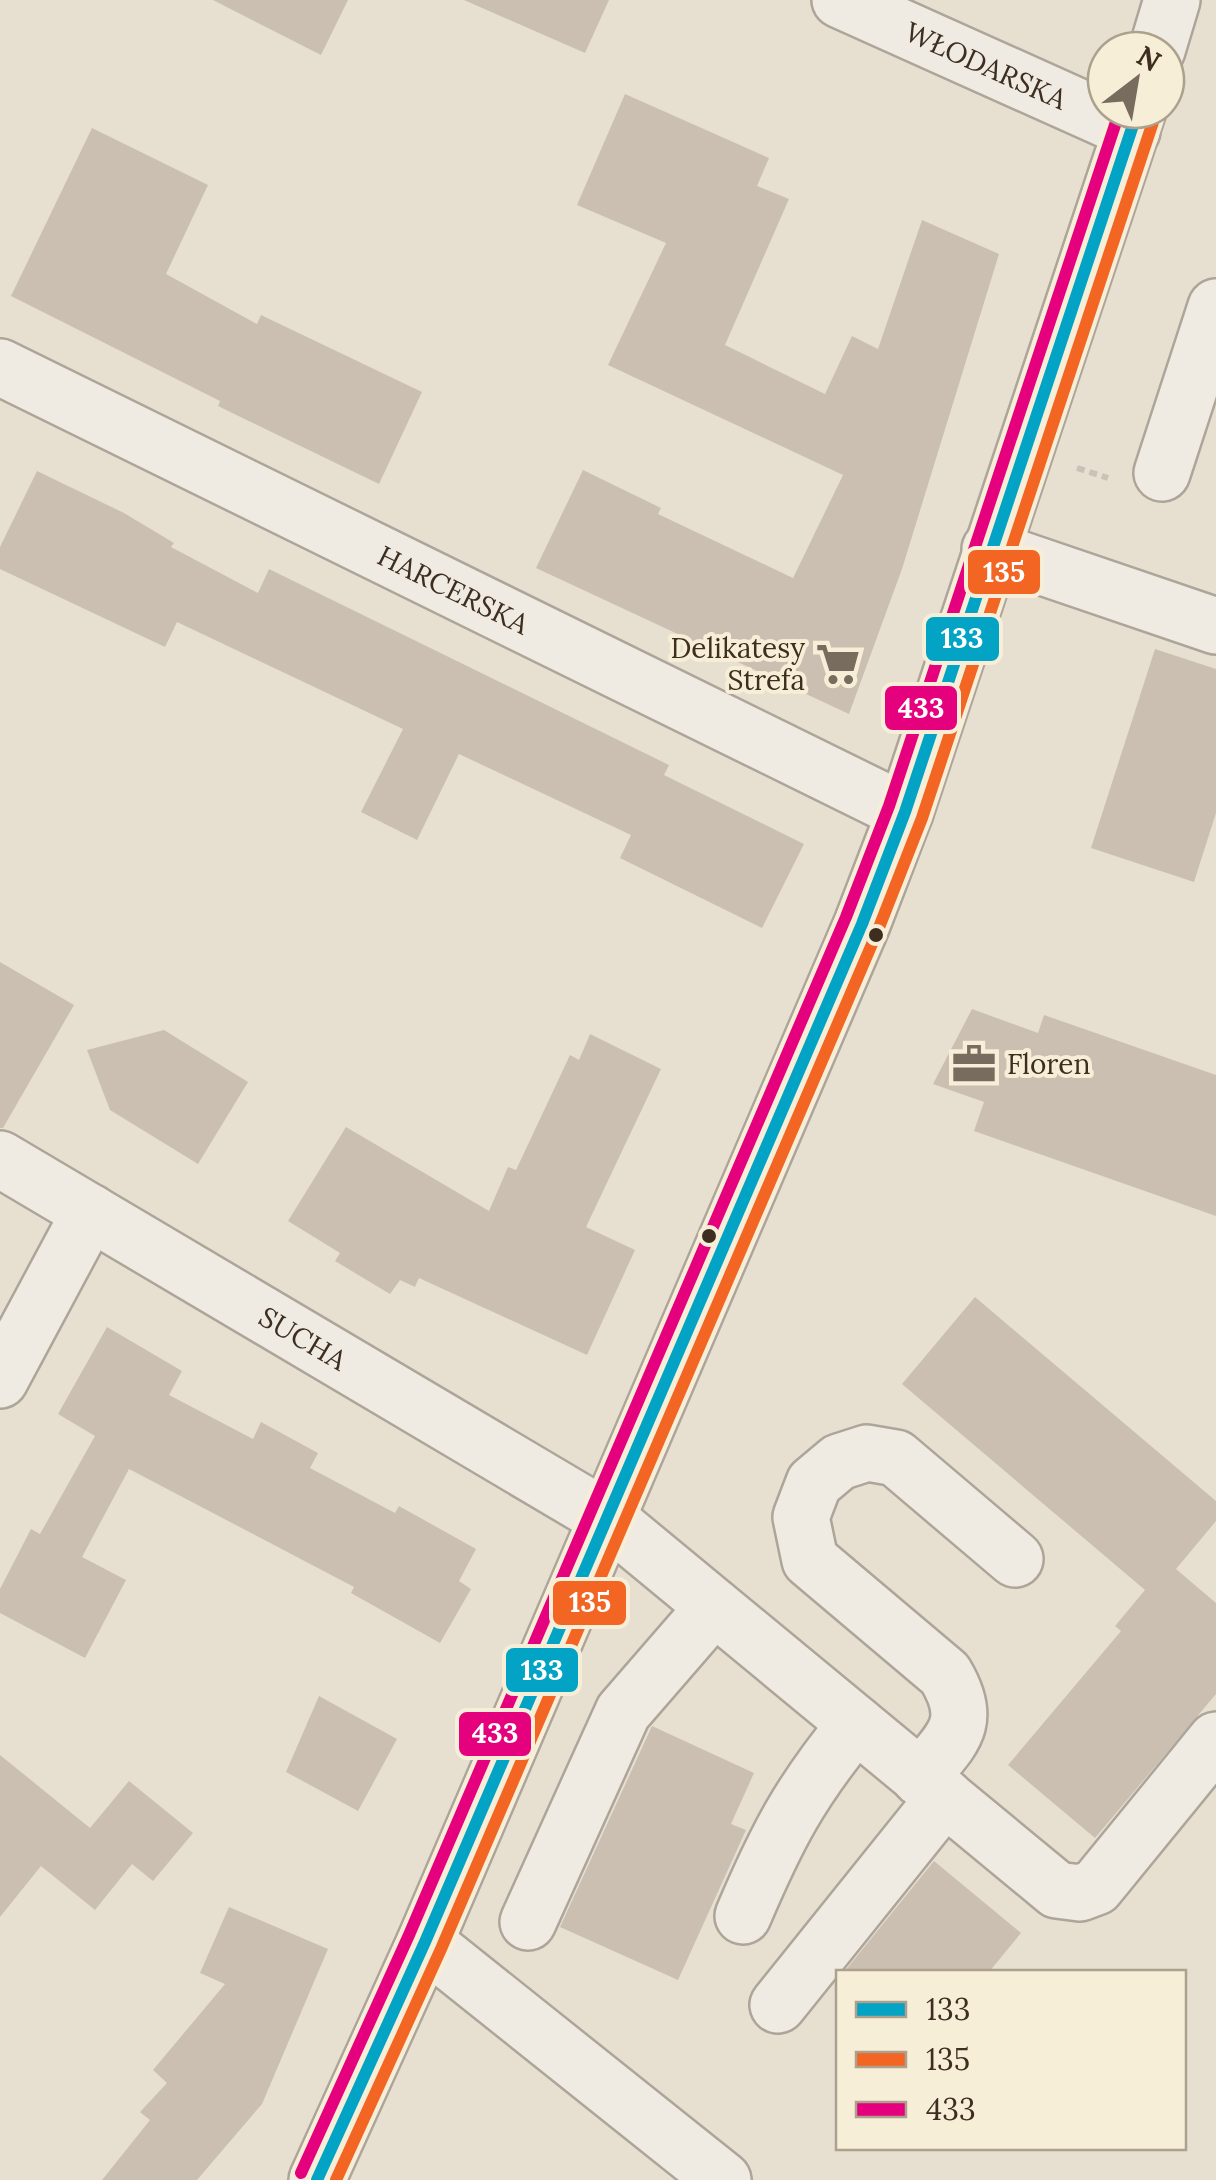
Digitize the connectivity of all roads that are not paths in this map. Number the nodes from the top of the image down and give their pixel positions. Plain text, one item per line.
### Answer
1 (840, 0) edge
2 (1172, 0) edge
3 (1163, 30) edge
4 (1086, 100) edge
5 (1132, 130) edge
6 (1216, 307) edge
7 (0, 366) edge
8 (1138, 477) road end
9 (990, 549) junction
10 (1216, 626) edge
11 (906, 812) junction
12 (0, 1158) edge
13 (90, 1212) junction
14 (0, 1380) edge
15 (608, 1519) junction
16 (1014, 1559) dead end
17 (714, 1607) junction
18 (856, 1724) junction
19 (1216, 1740) edge
20 (933, 1788) junction
21 (743, 1916) dead end
22 (528, 1922) dead end
23 (425, 1942) junction
24 (778, 2005) dead end
25 (317, 2180) edge
26 (723, 2180) edge

1 - 4 street, WŁODARSKA
2 - 3 street
5 - 9 street
6 - 8 street
7 - 11 street, HARCERSKA
9 - 10 street
9 - 11 street
11 - 15 street
12 - 13 street, SUCHA
13 - 14 street
13 - 15 street, SUCHA
15 - 17 street, SUCHA
15 - 23 street
16 - 20 street
17 - 18 street, SUCHA
17 - 22 street
18 - 20 street, SUCHA
18 - 21 street
19 - 20 street, SUCHA
20 - 24 street
23 - 25 street
23 - 26 street

